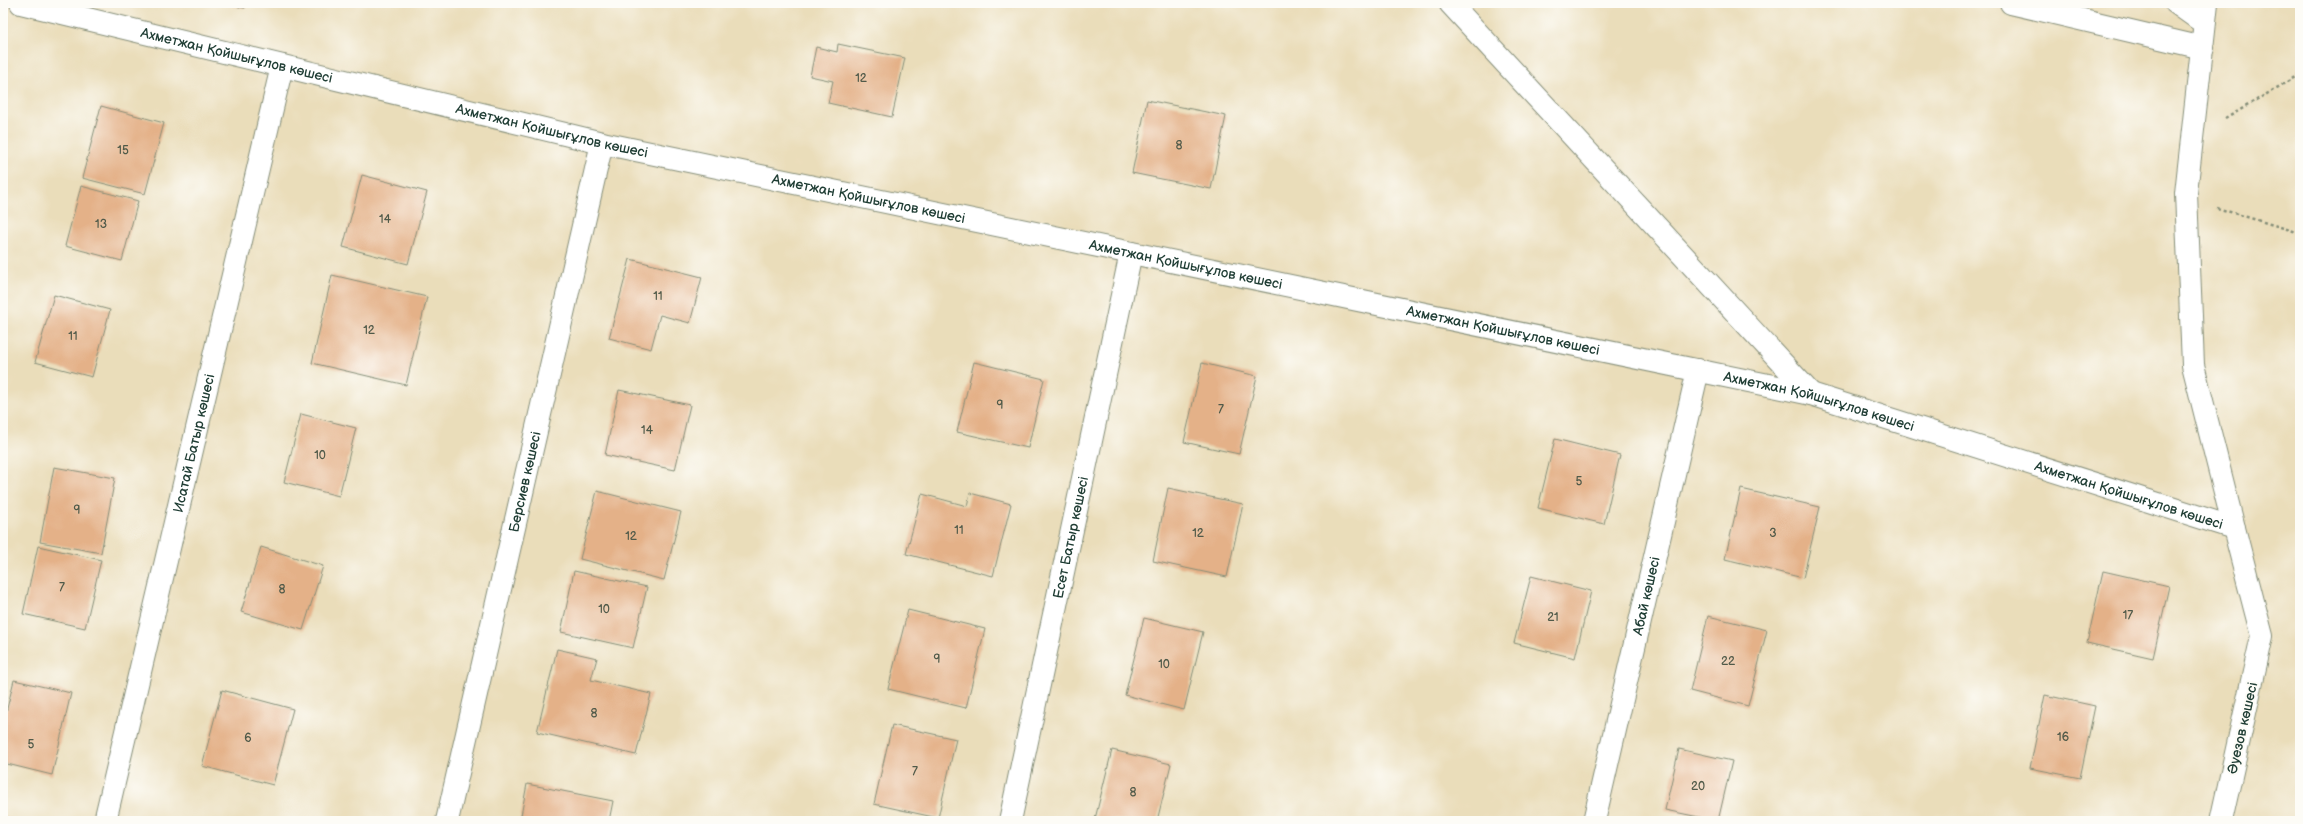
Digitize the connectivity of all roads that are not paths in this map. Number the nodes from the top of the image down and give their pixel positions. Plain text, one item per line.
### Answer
1 (21, 3) edge
2 (1450, 3) edge
3 (2011, 3) edge
4 (2176, 3) edge
5 (2205, 13) edge
6 (2203, 48) junction
7 (282, 66) junction
8 (602, 143) junction
9 (1130, 253) junction
10 (1698, 370) junction
11 (1811, 394) junction
12 (2234, 528) junction
13 (2262, 636) joint
14 (105, 821) edge
15 (447, 821) edge
16 (1010, 821) edge
17 (1594, 821) edge
18 (2221, 821) edge

1 - 7 street, Ахметжан Қойшығұлов көшесі
2 - 11 street
3 - 6 street
4 - 5 street
5 - 6 street
6 - 12 street
7 - 8 street, Ахметжан Қойшығұлов көшесі
7 - 14 street, Исатай Батыр көшесі
8 - 9 street, Ахметжан Қойшығұлов көшесі
8 - 15 street, Берсиев көшесі
9 - 10 street, Ахметжан Қойшығұлов көшесі
9 - 16 street, Есет Батыр көшесі
10 - 11 street, Ахметжан Қойшығұлов көшесі
10 - 17 street, Абай көшесі
11 - 12 street, Ахметжан Қойшығұлов көшесі
12 - 13 street, Ахметжан Қойшығұлов көшесі
13 - 18 street, Әуезов көшесі

